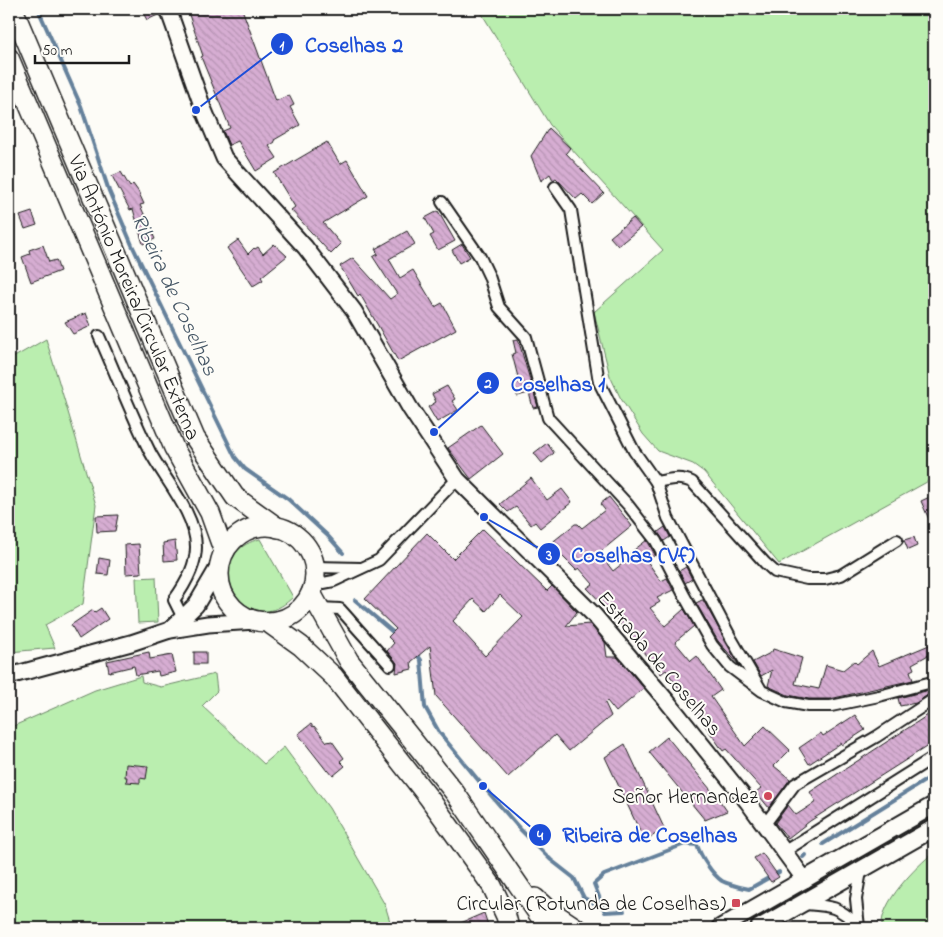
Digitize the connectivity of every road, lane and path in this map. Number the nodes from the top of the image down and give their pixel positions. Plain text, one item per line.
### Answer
1 (13, 9) edge
2 (168, 9) edge
3 (9, 58) edge
4 (555, 186) dead end
5 (442, 202) dead end
6 (99, 336) dead end
7 (457, 479) junction
8 (656, 482) junction
9 (278, 528) junction
10 (897, 540) dead end
11 (222, 558) junction
12 (314, 567) junction
13 (365, 568) junction
14 (315, 595) junction
15 (182, 618) junction
16 (263, 622) junction
17 (170, 630) junction
18 (390, 665) dead end
19 (9, 676) edge
20 (934, 686) edge
21 (762, 691) junction
22 (934, 699) edge
23 (934, 757) edge
24 (934, 805) edge
25 (765, 824) junction
26 (934, 828) edge
27 (786, 851) junction
28 (861, 871) junction
29 (512, 876) junction
30 (805, 880) junction
31 (803, 904) junction
32 (859, 926) edge
33 (509, 928) edge
34 (548, 928) edge
35 (576, 928) edge
36 (720, 928) edge
37 (759, 928) edge

1 - 9 highway, Via António Moreira/Circular Externa
2 - 7 street, Estrada de Coselhas
3 - 11 highway, Via António Moreira/Circular Externa
4 - 8 street
5 - 21 street
6 - 15 street
7 - 13 street
7 - 25 street, Estrada de Coselhas
8 - 10 street
8 - 21 street
9 - 11 highway
9 - 12 highway, Via António Moreira/Circular Externa
11 - 15 street
11 - 16 highway, Via António Moreira/Circular Externa
12 - 13 street
12 - 14 highway, Via António Moreira/Circular Externa
13 - 14 street
14 - 16 highway
14 - 18 street
14 - 29 highway
15 - 17 street
16 - 17 street
16 - 33 highway, Via António Moreira/Circular Externa
17 - 19 street
20 - 21 street
22 - 25 street
23 - 27 street
24 - 30 main road
25 - 27 street, Estrada de Coselhas
26 - 28 main road
27 - 30 street, Estrada de Coselhas
28 - 31 main road
28 - 32 street
29 - 34 highway
29 - 35 highway
30 - 36 main road
31 - 32 street
31 - 37 main road

